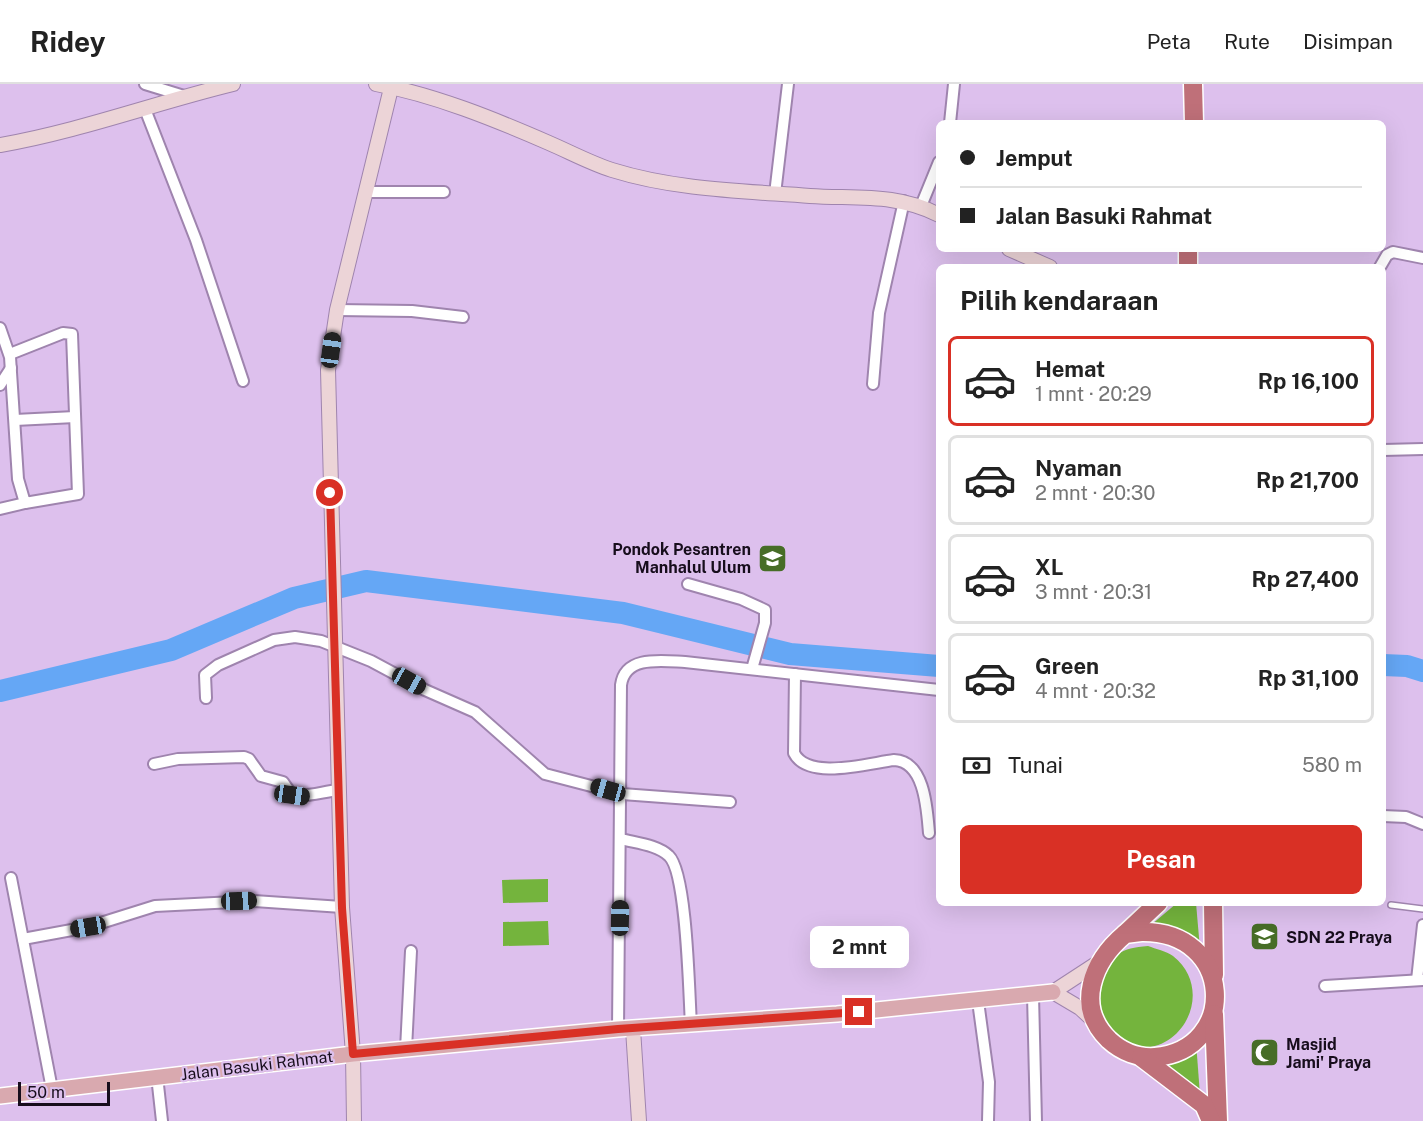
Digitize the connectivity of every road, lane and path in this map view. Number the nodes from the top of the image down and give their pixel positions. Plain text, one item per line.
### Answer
1 (145, 84) edge
2 (234, 84) edge
3 (376, 84) edge
4 (788, 84) edge
5 (954, 84) edge
6 (1186, 84) edge
7 (1193, 84) edge
8 (391, 85) edge
9 (184, 96) junction
10 (145, 109) junction
11 (950, 120) edge
12 (1185, 120) edge
13 (1194, 120) edge
14 (0, 145) edge
15 (936, 169) edge
16 (365, 192) junction
17 (444, 192) dead end
18 (776, 194) junction
19 (904, 201) junction
20 (921, 206) junction
21 (936, 214) edge
22 (1016, 252) edge
23 (1423, 258) edge
24 (1043, 264) edge
25 (1382, 264) edge
26 (337, 310) junction
27 (463, 317) dead end
28 (0, 328) edge
29 (10, 354) junction
30 (11, 368) junction
31 (243, 381) dead end
32 (873, 384) dead end
33 (0, 385) edge
34 (75, 417) junction
35 (15, 420) junction
36 (1423, 449) edge
37 (1386, 450) edge
38 (25, 503) junction
39 (0, 509) edge
40 (688, 584) dead end
41 (335, 645) junction
42 (752, 669) junction
43 (795, 674) junction
44 (936, 690) edge
45 (206, 698) dead end
46 (154, 764) dead end
47 (338, 790) junction
48 (622, 794) junction
49 (730, 802) dead end
50 (1386, 816) edge
51 (1423, 824) edge
52 (929, 833) dead end
53 (621, 838) junction
54 (11, 878) dead end
55 (1391, 905) dead end
56 (1155, 906) edge
57 (1213, 906) edge
58 (342, 908) junction
59 (1423, 909) edge
60 (1423, 926) edge
61 (1125, 934) junction
62 (22, 939) junction
63 (411, 951) dead end
64 (1099, 962) junction
65 (1214, 977) junction
66 (1420, 980) edge
67 (1325, 986) dead end
68 (1053, 992) junction
69 (1033, 995) junction
70 (978, 1001) junction
71 (1214, 1006) junction
72 (691, 1025) junction
73 (1099, 1027) junction
74 (626, 1029) junction
75 (406, 1049) junction
76 (353, 1054) junction
77 (1141, 1057) junction
78 (157, 1076) junction
79 (52, 1089) junction
80 (0, 1096) edge
81 (162, 1121) edge
82 (354, 1121) edge
83 (639, 1121) edge
84 (988, 1121) edge
85 (1036, 1121) edge
86 (1211, 1121) edge
87 (1218, 1121) edge

1 - 9 street
2 - 9 street
3 - 8 street
4 - 18 street
5 - 11 street
6 - 12 highway
7 - 13 highway
8 - 16 street
8 - 18 street
9 - 10 street
10 - 14 street
10 - 31 street
15 - 20 street
16 - 17 street
16 - 26 street
18 - 19 street
19 - 20 street
19 - 32 street
20 - 21 street
22 - 24 street
23 - 25 street
26 - 27 street
26 - 41 street
28 - 29 street
29 - 30 street
29 - 34 street
30 - 33 street
30 - 35 street
34 - 35 street
34 - 38 street
35 - 38 street
36 - 37 street
38 - 39 street
40 - 42 street
41 - 45 street
41 - 47 street
41 - 48 street
42 - 43 street
42 - 48 street
43 - 44 street
43 - 52 street
46 - 47 street
47 - 58 street
48 - 49 street
48 - 53 street
50 - 51 street
53 - 72 street
53 - 74 street
54 - 62 street
55 - 59 lane
56 - 61 highway
57 - 65 highway
58 - 62 street
58 - 76 street
60 - 66 street
61 - 64 highway
61 - 65 highway
62 - 79 street
63 - 75 street
64 - 68 street
64 - 73 highway
65 - 71 highway
66 - 67 street
68 - 69 main road, Jalan Basuki Rahmat
68 - 73 street
69 - 70 main road, Jalan Basuki Rahmat
69 - 85 street
70 - 72 main road, Jalan Basuki Rahmat
70 - 84 street
71 - 77 highway
71 - 87 highway
72 - 74 main road, Jalan Basuki Rahmat
73 - 77 highway
74 - 75 main road, Jalan Basuki Rahmat
74 - 83 street
75 - 76 main road, Jalan Basuki Rahmat
76 - 78 main road, Jalan Basuki Rahmat
76 - 82 street
77 - 86 highway
78 - 79 main road, Jalan Basuki Rahmat
78 - 81 street
79 - 80 main road, Jalan Basuki Rahmat

